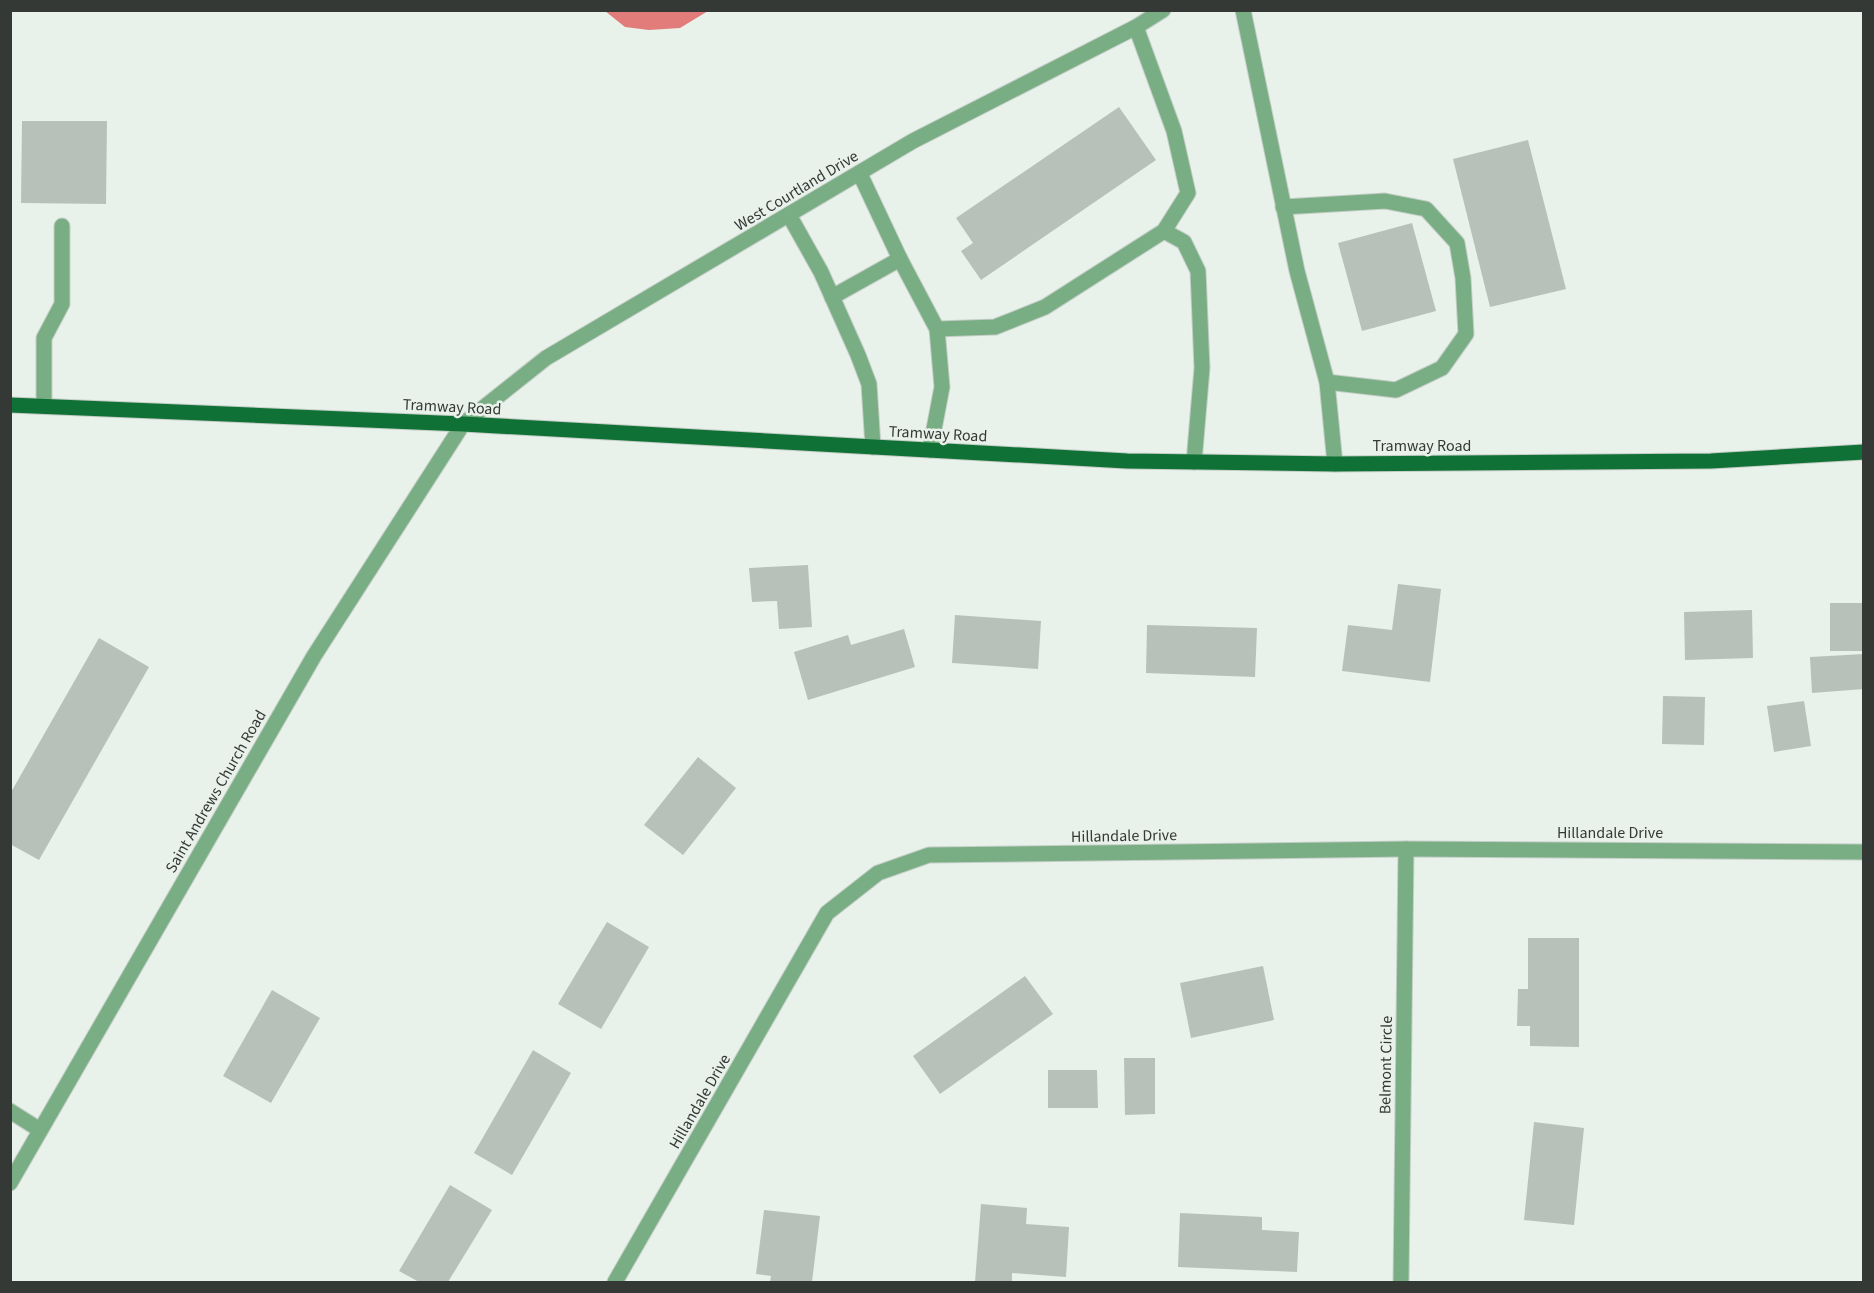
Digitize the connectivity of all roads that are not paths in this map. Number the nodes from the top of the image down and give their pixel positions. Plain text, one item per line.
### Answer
1 (1163, 10) edge
2 (1243, 10) edge
3 (1136, 27) junction
4 (860, 174) junction
5 (1283, 207) junction
6 (789, 214) junction
7 (62, 226) dead end
8 (1164, 231) junction
9 (900, 259) junction
10 (832, 297) junction
11 (937, 329) junction
12 (1327, 382) junction
13 (10, 405) edge
14 (44, 406) junction
15 (463, 424) junction
16 (873, 447) junction
17 (930, 450) junction
18 (1863, 452) edge
19 (1194, 462) junction
20 (1335, 464) junction
21 (1406, 849) junction
22 (1863, 852) edge
23 (10, 1111) edge
24 (40, 1130) junction
25 (10, 1183) edge
26 (615, 1282) edge
27 (1401, 1282) edge

1 - 3 street, West Courtland Drive
2 - 5 street
3 - 4 street, West Courtland Drive
3 - 8 street
4 - 6 street, West Courtland Drive
4 - 9 street
5 - 12 street
5 - 12 street
6 - 10 street
6 - 15 street, West Courtland Drive
7 - 14 street
8 - 11 street
8 - 19 street
9 - 10 street
9 - 11 street
10 - 16 street
11 - 17 street
12 - 20 street
13 - 14 main road, Tramway Road
14 - 15 main road, Tramway Road
15 - 16 main road, Tramway Road
15 - 24 street, Saint Andrews Church Road
16 - 17 main road, Tramway Road
17 - 19 main road, Tramway Road
18 - 20 main road, Tramway Road
19 - 20 main road, Tramway Road
21 - 22 street, Hillandale Drive
21 - 26 street, Hillandale Drive
21 - 27 street, Belmont Circle
23 - 24 street
24 - 25 street, Saint Andrews Church Road

